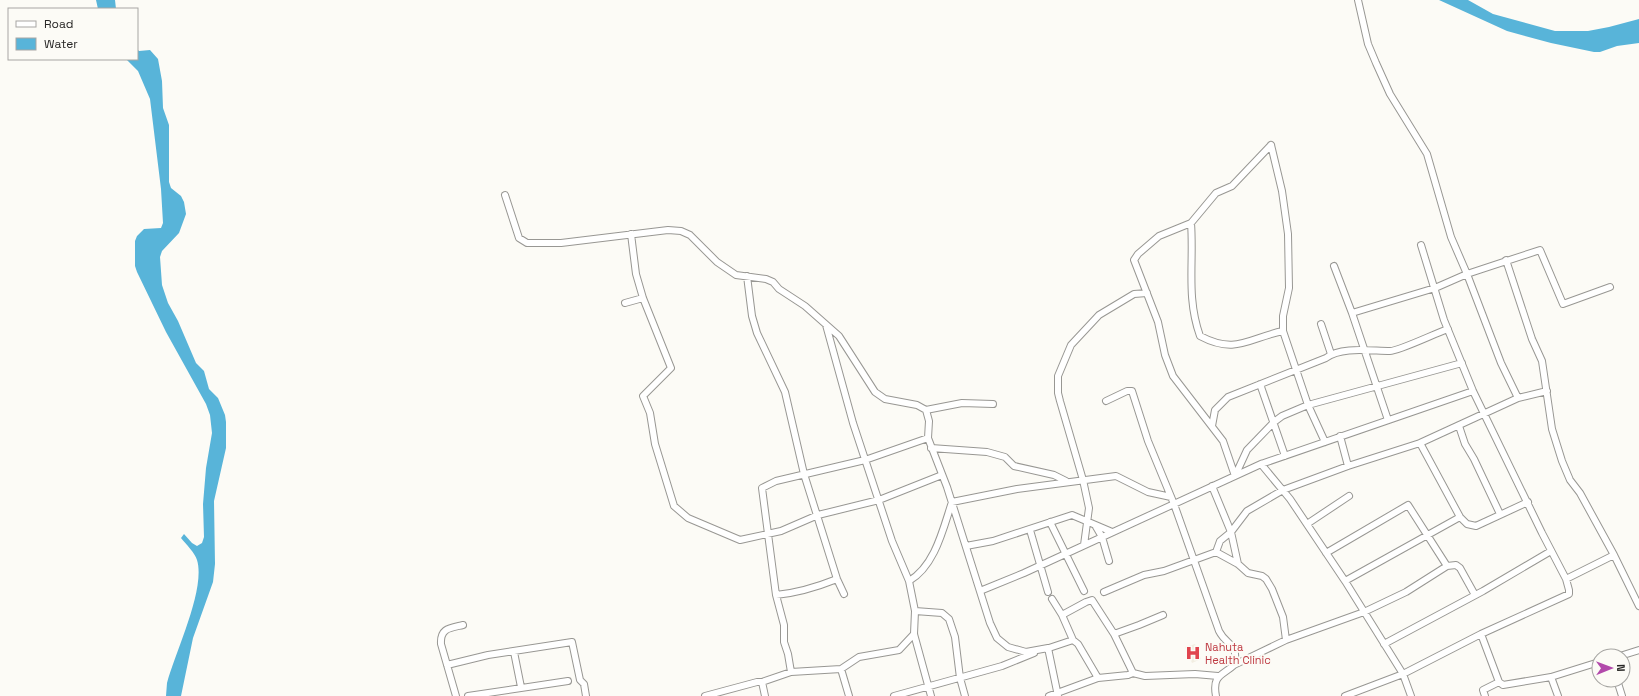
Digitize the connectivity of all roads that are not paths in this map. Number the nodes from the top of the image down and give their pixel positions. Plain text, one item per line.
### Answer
1 (1358, 0) edge
2 (504, 195) dead end
3 (1191, 223) junction
4 (631, 234) junction
5 (1421, 245) dead end
6 (1506, 260) junction
7 (1334, 266) dead end
8 (1467, 274) junction
9 (747, 276) junction
10 (1610, 287) dead end
11 (1435, 288) junction
12 (1147, 293) junction
13 (643, 298) junction
14 (625, 303) dead end
15 (1352, 313) junction
16 (1321, 324) dead end
17 (826, 325) junction
18 (1448, 329) junction
19 (1283, 331) junction
20 (1363, 349) junction
21 (1331, 354) junction
22 (1462, 363) junction
23 (1296, 369) junction
24 (1260, 384) junction
25 (1375, 386) junction
26 (1473, 391) junction
27 (1547, 392) junction
28 (1518, 398) junction
29 (1106, 401) dead end
30 (993, 404) dead end
31 (1308, 405) junction
32 (926, 410) junction
33 (1484, 414) junction
34 (1388, 420) junction
35 (1274, 422) junction
36 (1212, 426) junction
37 (1459, 426) junction
38 (1340, 436) junction
39 (928, 438) junction
40 (1325, 442) junction
41 (1420, 443) junction
42 (931, 448) junction
43 (1285, 456) junction
44 (865, 460) junction
45 (1261, 464) junction
46 (1348, 466) junction
47 (804, 474) junction
48 (942, 476) junction
49 (1235, 476) junction
50 (1083, 480) junction
51 (1067, 482) junction
52 (1212, 486) junction
53 (1283, 490) junction
54 (1350, 496) dead end
55 (1172, 497) junction
56 (879, 500) junction
57 (952, 502) junction
58 (1528, 502) junction
59 (1174, 504) junction
60 (1500, 514) junction
61 (818, 516) junction
62 (1460, 517) junction
63 (1050, 522) junction
64 (1088, 522) junction
65 (1306, 524) junction
66 (1095, 525) junction
67 (1030, 530) junction
68 (1112, 532) junction
69 (1231, 532) junction
70 (767, 534) junction
71 (1428, 536) junction
72 (1102, 537) junction
73 (1084, 545) junction
74 (966, 546) junction
75 (1551, 551) junction
76 (1216, 552) junction
77 (1326, 552) junction
78 (1065, 554) junction
79 (1614, 555) junction
80 (1108, 561) dead end
81 (1194, 561) junction
82 (1238, 564) junction
83 (1040, 565) junction
84 (1447, 566) junction
85 (837, 579) junction
86 (1566, 579) junction
87 (909, 581) junction
88 (1345, 581) junction
89 (980, 591) junction
90 (1084, 591) dead end
91 (1048, 592) dead end
92 (1104, 592) dead end
93 (844, 594) dead end
94 (776, 595) junction
95 (1475, 595) junction
96 (1052, 599) dead end
97 (1639, 606) edge
98 (915, 611) junction
99 (1364, 612) junction
100 (1062, 615) junction
101 (1163, 615) dead end
102 (463, 625) dead end
103 (914, 634) junction
104 (1114, 634) junction
105 (1481, 634) junction
106 (1073, 640) junction
107 (1286, 640) junction
108 (1384, 644) junction
109 (1048, 648) junction
110 (514, 652) junction
111 (1591, 664) edge
112 (448, 665) junction
113 (1234, 665) junction
114 (841, 669) junction
115 (791, 672) junction
116 (1133, 673) junction
117 (1403, 674) junction
118 (1218, 676) junction
119 (1551, 677) junction
120 (960, 678) junction
121 (1098, 678) junction
122 (568, 681) dead end
123 (762, 682) junction
124 (1499, 682) junction
125 (521, 687) junction
126 (928, 687) junction
127 (1058, 694) edge
128 (456, 696) edge
129 (468, 696) edge
130 (586, 696) edge
131 (705, 696) edge
132 (765, 696) edge
133 (849, 696) edge
134 (894, 696) edge
135 (931, 696) edge
136 (965, 696) edge
137 (1049, 696) edge
138 (1216, 696) edge
139 (1345, 696) edge
140 (1411, 696) edge
141 (1485, 696) edge
142 (1558, 696) edge

1 - 8 street
2 - 4 street
3 - 12 street
3 - 19 street
3 - 19 street
4 - 9 street
4 - 13 street
5 - 11 street
6 - 8 street
6 - 10 street
6 - 27 street
7 - 15 street
8 - 11 street
8 - 28 street
9 - 17 street
9 - 47 street
11 - 15 street
11 - 18 street
12 - 36 street
12 - 50 street
13 - 14 street
13 - 70 street
15 - 20 street
16 - 21 street
17 - 32 street
17 - 44 street
18 - 20 street
18 - 22 street
19 - 23 street
20 - 21 street
20 - 25 street
21 - 23 street
22 - 25 street
22 - 26 street
23 - 24 street
23 - 31 street
24 - 35 street
24 - 36 street
25 - 31 street
25 - 34 street
26 - 33 street
26 - 34 street
27 - 28 street
27 - 79 street
28 - 33 street
29 - 55 street
30 - 32 street
31 - 35 street
31 - 40 street
32 - 39 street
33 - 37 street
33 - 58 street
34 - 38 street
35 - 43 street
35 - 49 street
36 - 49 street
37 - 41 street
37 - 60 street
38 - 40 street
38 - 46 street
39 - 42 street
39 - 44 street
40 - 43 street
41 - 46 street
41 - 62 street
42 - 48 street
42 - 51 street
43 - 45 street
44 - 47 street
44 - 56 street
45 - 49 street
45 - 53 street
46 - 53 street
47 - 61 street
47 - 70 street
48 - 56 street
48 - 57 street
49 - 52 street
50 - 51 street
50 - 55 street
50 - 64 street
51 - 57 street
52 - 59 street
52 - 69 street
53 - 65 street
53 - 69 street
54 - 65 street
55 - 59 street
56 - 61 street
56 - 87 street
57 - 74 street
57 - 87 street
58 - 60 street
58 - 75 street
59 - 68 street
59 - 81 street
60 - 62 street
61 - 70 street
61 - 85 street
62 - 71 street
63 - 64 street
63 - 67 street
63 - 78 street
64 - 66 street
64 - 73 street
65 - 77 street
66 - 68 street
66 - 72 street
67 - 74 street
67 - 83 street
68 - 72 street
69 - 76 street
69 - 82 street
70 - 94 street
71 - 77 street
71 - 84 street
71 - 88 street
72 - 73 street
72 - 80 street
73 - 78 street
74 - 89 street
75 - 86 street
75 - 95 street
76 - 81 street
76 - 82 street
77 - 88 street
78 - 83 street
78 - 90 street
79 - 86 street
79 - 97 street
81 - 92 street
81 - 113 street
82 - 107 street
83 - 89 street
83 - 91 street
84 - 95 street
84 - 99 street
85 - 93 street
85 - 94 street
86 - 105 street
87 - 98 street
88 - 99 street
89 - 109 street
94 - 115 street
95 - 108 street
96 - 100 street
98 - 103 street
98 - 120 street
99 - 107 street
99 - 108 street
100 - 104 street
100 - 106 street
101 - 104 street
102 - 112 street
103 - 114 street
103 - 126 street
104 - 116 street
105 - 117 street
105 - 124 street
106 - 109 street
106 - 121 street
107 - 113 street
108 - 117 street
109 - 120 street
109 - 127 street
110 - 112 street
110 - 125 street
110 - 130 street
111 - 119 street
112 - 128 street
113 - 118 street
114 - 115 street
114 - 133 street
115 - 123 street
116 - 118 street
116 - 121 street
117 - 139 street
117 - 140 street
118 - 138 street
119 - 124 street
119 - 142 street
120 - 126 street
120 - 136 street
121 - 127 street
122 - 125 street
123 - 131 street
123 - 132 street
124 - 141 street
125 - 129 street
126 - 134 street
126 - 135 street
127 - 137 street

